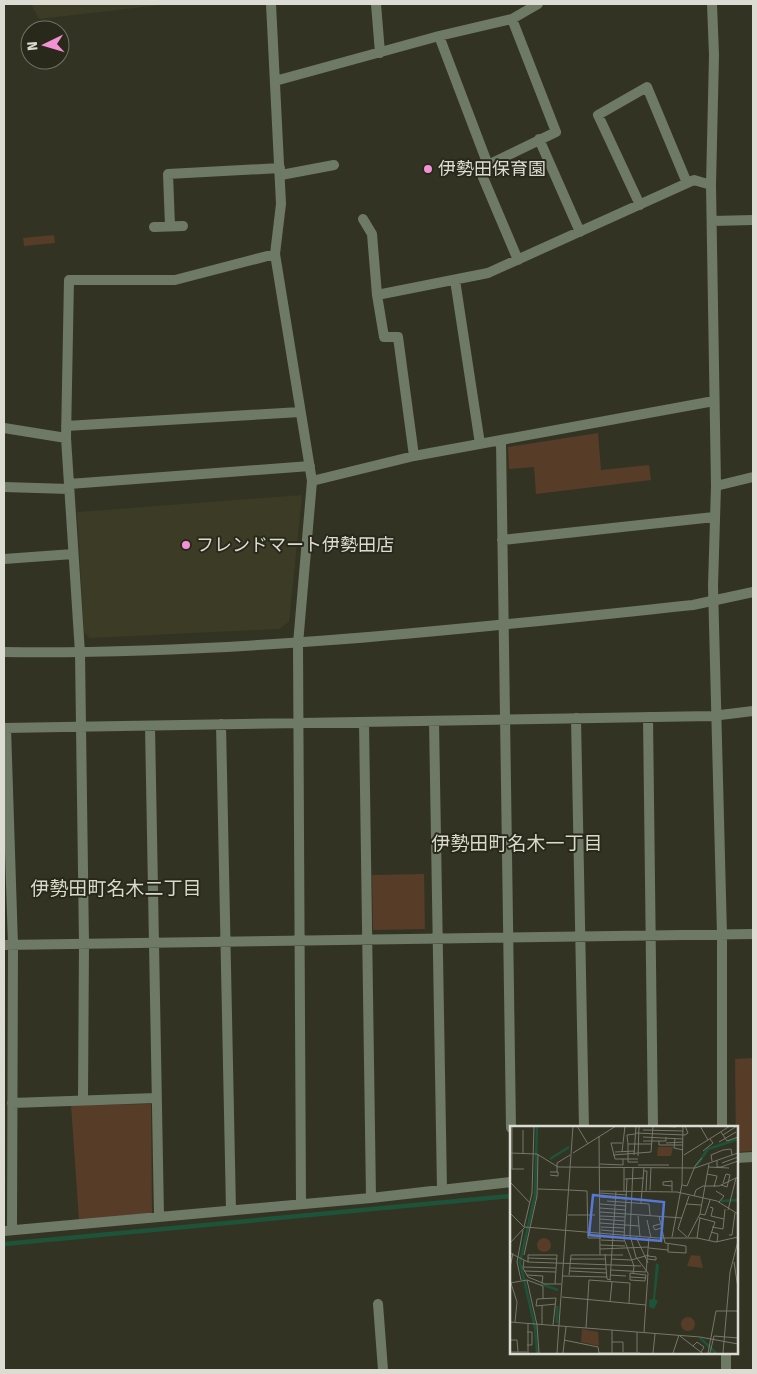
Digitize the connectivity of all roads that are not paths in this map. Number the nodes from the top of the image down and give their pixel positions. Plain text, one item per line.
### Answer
1 (271, 4) edge
2 (376, 4) edge
3 (538, 4) edge
4 (712, 4) edge
5 (512, 19) junction
6 (439, 36) junction
7 (380, 53) junction
8 (274, 82) junction
9 (538, 139) junction
10 (334, 165) dead end
11 (488, 165) junction
12 (280, 171) junction
13 (687, 184) junction
14 (711, 185) junction
15 (640, 205) junction
16 (363, 219) dead end
17 (753, 220) edge
18 (712, 221) junction
19 (170, 226) junction
20 (183, 226) dead end
21 (154, 227) dead end
22 (580, 232) junction
23 (275, 254) junction
24 (518, 260) junction
25 (455, 280) junction
26 (377, 294) junction
27 (714, 401) junction
28 (300, 412) junction
29 (66, 426) junction
30 (4, 428) edge
31 (66, 438) junction
32 (501, 441) junction
33 (480, 444) junction
34 (414, 456) junction
35 (310, 466) junction
36 (753, 477) edge
37 (312, 481) junction
38 (69, 486) junction
39 (716, 486) junction
40 (4, 488) edge
41 (714, 518) junction
42 (502, 540) junction
43 (73, 554) junction
44 (4, 559) edge
45 (753, 592) edge
46 (713, 601) junction
47 (504, 625) junction
48 (298, 644) junction
49 (4, 652) edge
50 (80, 653) junction
51 (753, 711) edge
52 (718, 716) junction
53 (648, 717) junction
54 (576, 718) junction
55 (505, 720) junction
56 (434, 721) junction
57 (364, 722) junction
58 (299, 723) junction
59 (221, 724) junction
60 (150, 726) junction
61 (81, 727) junction
62 (5, 728) edge
63 (753, 934) edge
64 (722, 935) junction
65 (652, 936) junction
66 (582, 937) junction
67 (508, 938) junction
68 (437, 939) junction
69 (367, 940) junction
70 (300, 941) junction
71 (225, 942) junction
72 (153, 943) junction
73 (84, 944) junction
74 (8, 945) edge
75 (156, 1098) junction
76 (83, 1100) junction
77 (12, 1103) junction
78 (512, 1126) edge
79 (584, 1126) edge
80 (653, 1126) edge
81 (722, 1126) edge
82 (753, 1157) edge
83 (737, 1158) edge
84 (510, 1182) edge
85 (442, 1190) junction
86 (372, 1198) junction
87 (301, 1203) junction
88 (230, 1210) junction
89 (159, 1216) junction
90 (8, 1230) edge
91 (378, 1304) dead end
92 (726, 1354) edge
93 (383, 1370) edge
94 (726, 1370) edge

1 - 8 street
2 - 7 street
3 - 5 street
4 - 14 street
5 - 6 street
5 - 9 street
6 - 7 street
6 - 11 street
7 - 8 street
8 - 12 street
9 - 11 street
9 - 22 street
10 - 12 street
11 - 24 street
12 - 19 street
12 - 23 street
13 - 14 street
13 - 15 street
13 - 15 street
14 - 18 street
15 - 22 street
16 - 26 street
17 - 18 street
18 - 27 street
19 - 20 street
19 - 21 street
22 - 24 street
23 - 28 street
23 - 29 street
24 - 25 street
25 - 26 street
25 - 33 street
26 - 34 street
27 - 32 street
27 - 39 street
28 - 29 street
28 - 35 street
29 - 31 street
30 - 31 street
31 - 38 street
32 - 33 street
32 - 42 street
33 - 34 street
34 - 37 street
35 - 37 street
35 - 38 street
36 - 39 street
37 - 48 street
38 - 40 street
38 - 43 street
39 - 41 street
41 - 42 street
41 - 46 street
42 - 47 street
43 - 44 street
43 - 50 street
45 - 46 street
46 - 47 street
46 - 52 street
47 - 48 street
47 - 55 street
48 - 50 street
48 - 58 street
49 - 50 street
50 - 61 street
51 - 52 street
52 - 53 street
52 - 64 street
53 - 54 street
53 - 65 street
54 - 55 street
54 - 66 street
55 - 56 street
55 - 67 street
56 - 57 street
56 - 68 street
57 - 58 street
57 - 69 street
58 - 59 street
58 - 70 street
59 - 60 street
59 - 71 street
60 - 61 street
60 - 72 street
61 - 62 street
61 - 73 street
62 - 74 street
63 - 64 street
64 - 65 street
64 - 81 street
65 - 66 street
65 - 80 street
66 - 67 street
66 - 79 street
67 - 68 street
67 - 78 street
68 - 69 street
68 - 85 street
69 - 70 street
69 - 86 street
70 - 71 street
70 - 87 street
71 - 72 street
71 - 88 street
72 - 73 street
72 - 75 street
73 - 74 street
73 - 76 street
74 - 77 street
75 - 76 street
75 - 89 street
76 - 77 street
77 - 90 street
82 - 83 street
84 - 85 street
85 - 86 street
86 - 87 street
87 - 88 street
88 - 89 street
89 - 90 street
91 - 93 street
92 - 94 street

